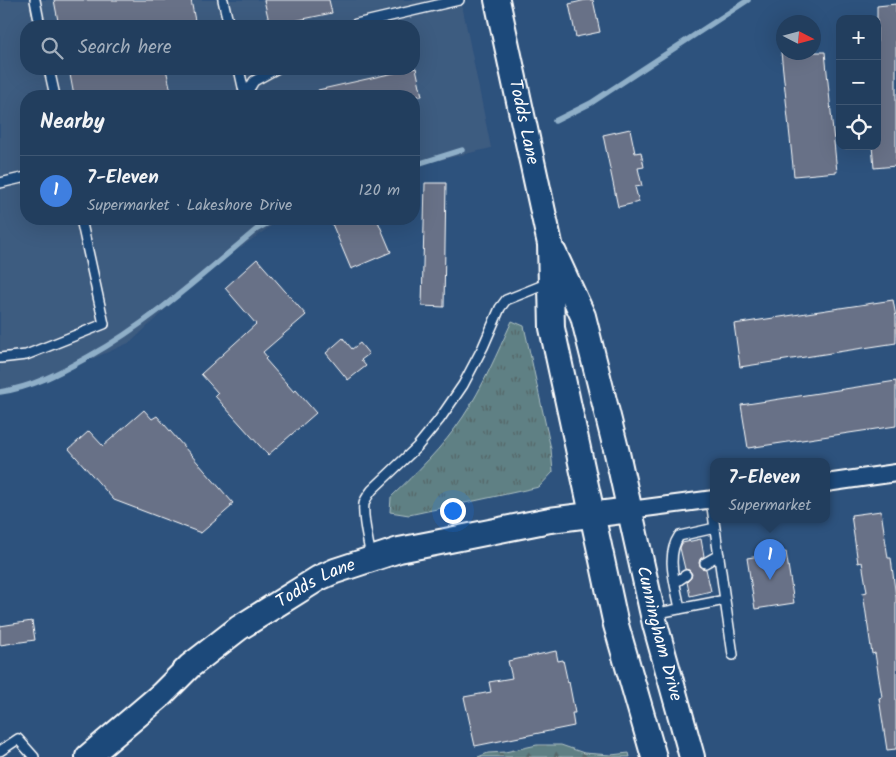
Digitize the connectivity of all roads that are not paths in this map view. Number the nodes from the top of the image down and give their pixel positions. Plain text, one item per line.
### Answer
1 (35, 0) edge
2 (224, 0) edge
3 (459, 0) edge
4 (497, 0) edge
5 (39, 20) edge
6 (228, 20) edge
7 (373, 20) edge
8 (50, 75) edge
9 (240, 75) edge
10 (265, 75) edge
11 (54, 90) edge
12 (244, 90) edge
13 (249, 90) edge
14 (20, 178) edge
15 (0, 183) edge
16 (82, 225) edge
17 (550, 244) junction
18 (551, 282) junction
19 (0, 358) edge
20 (896, 472) edge
21 (830, 482) edge
22 (710, 499) edge
23 (630, 510) junction
24 (592, 514) junction
25 (714, 523) edge
26 (715, 528) junction
27 (719, 554) junction
28 (371, 558) junction
29 (705, 563) dead end
30 (686, 575) dead end
31 (676, 582) junction
32 (725, 600) junction
33 (680, 609) junction
34 (653, 614) junction
35 (734, 655) dead end
36 (0, 751) edge
37 (34, 757) edge
38 (88, 757) edge
39 (654, 757) edge
40 (692, 757) edge

1 - 5 lane
2 - 6 lane
3 - 7 lane
4 - 17 main road, Todds Lane
8 - 11 lane
9 - 12 lane
10 - 13 lane
14 - 15 lane
16 - 19 lane
17 - 18 main road, Todds Lane
17 - 23 main road, Todds Lane
18 - 24 main road, Todds Lane
18 - 28 lane
20 - 21 street
22 - 23 street
23 - 24 main road, Todds Lane
23 - 34 main road, Cunningham Drive
24 - 28 main road, Todds Lane
24 - 39 main road
25 - 26 lane
26 - 27 lane
26 - 31 lane
27 - 29 lane
27 - 32 lane
28 - 38 main road, Todds Lane
30 - 31 lane
31 - 33 lane
32 - 33 lane
32 - 35 lane
33 - 34 lane
34 - 40 main road, Cunningham Drive
36 - 37 lane

